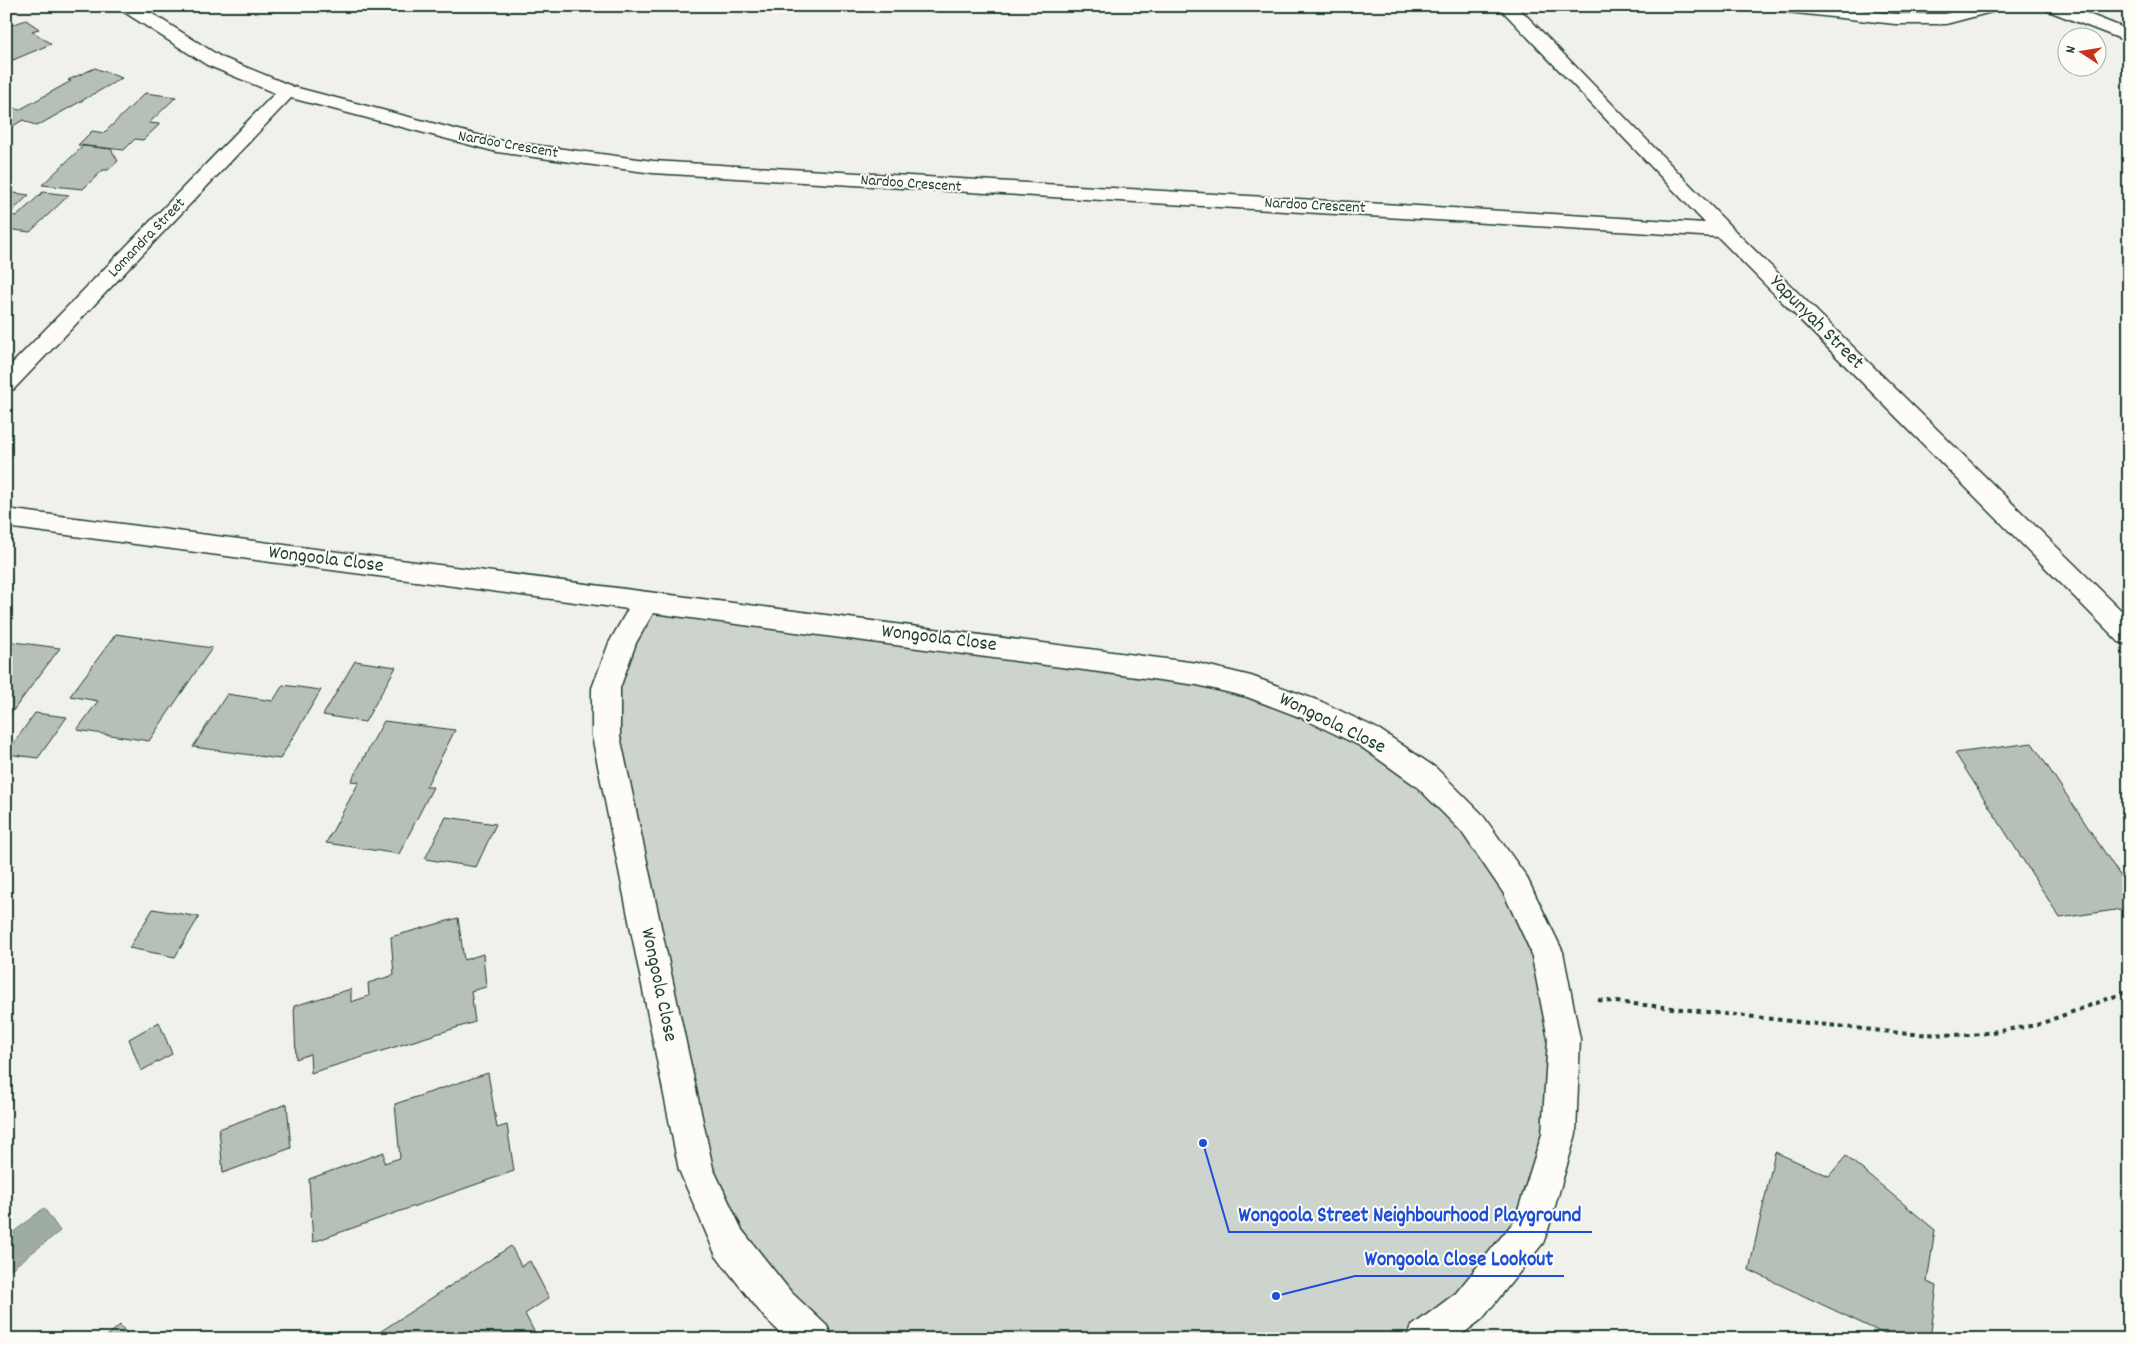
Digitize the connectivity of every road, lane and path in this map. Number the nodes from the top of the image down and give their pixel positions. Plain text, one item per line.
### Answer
1 (126, 6) edge
2 (1507, 6) edge
3 (1778, 6) edge
4 (1993, 6) edge
5 (2052, 6) edge
6 (2129, 37) edge
7 (287, 91) junction
8 (1724, 231) junction
9 (6, 384) edge
10 (6, 518) edge
11 (646, 602) junction
12 (2129, 635) edge
13 (2129, 992) edge
14 (1555, 995) junction
15 (814, 1339) edge
16 (1424, 1339) edge

1 - 7 street, Nardoo Crescent
2 - 8 street, Yapunyah Street
3 - 4 street
5 - 6 street
7 - 8 street, Nardoo Crescent
7 - 9 street, Lomandra Street
8 - 12 street, Yapunyah Street
10 - 11 street, Wongoola Close
11 - 14 street, Wongoola Close
11 - 15 street, Wongoola Close
13 - 14 path
14 - 16 street, Wongoola Close

